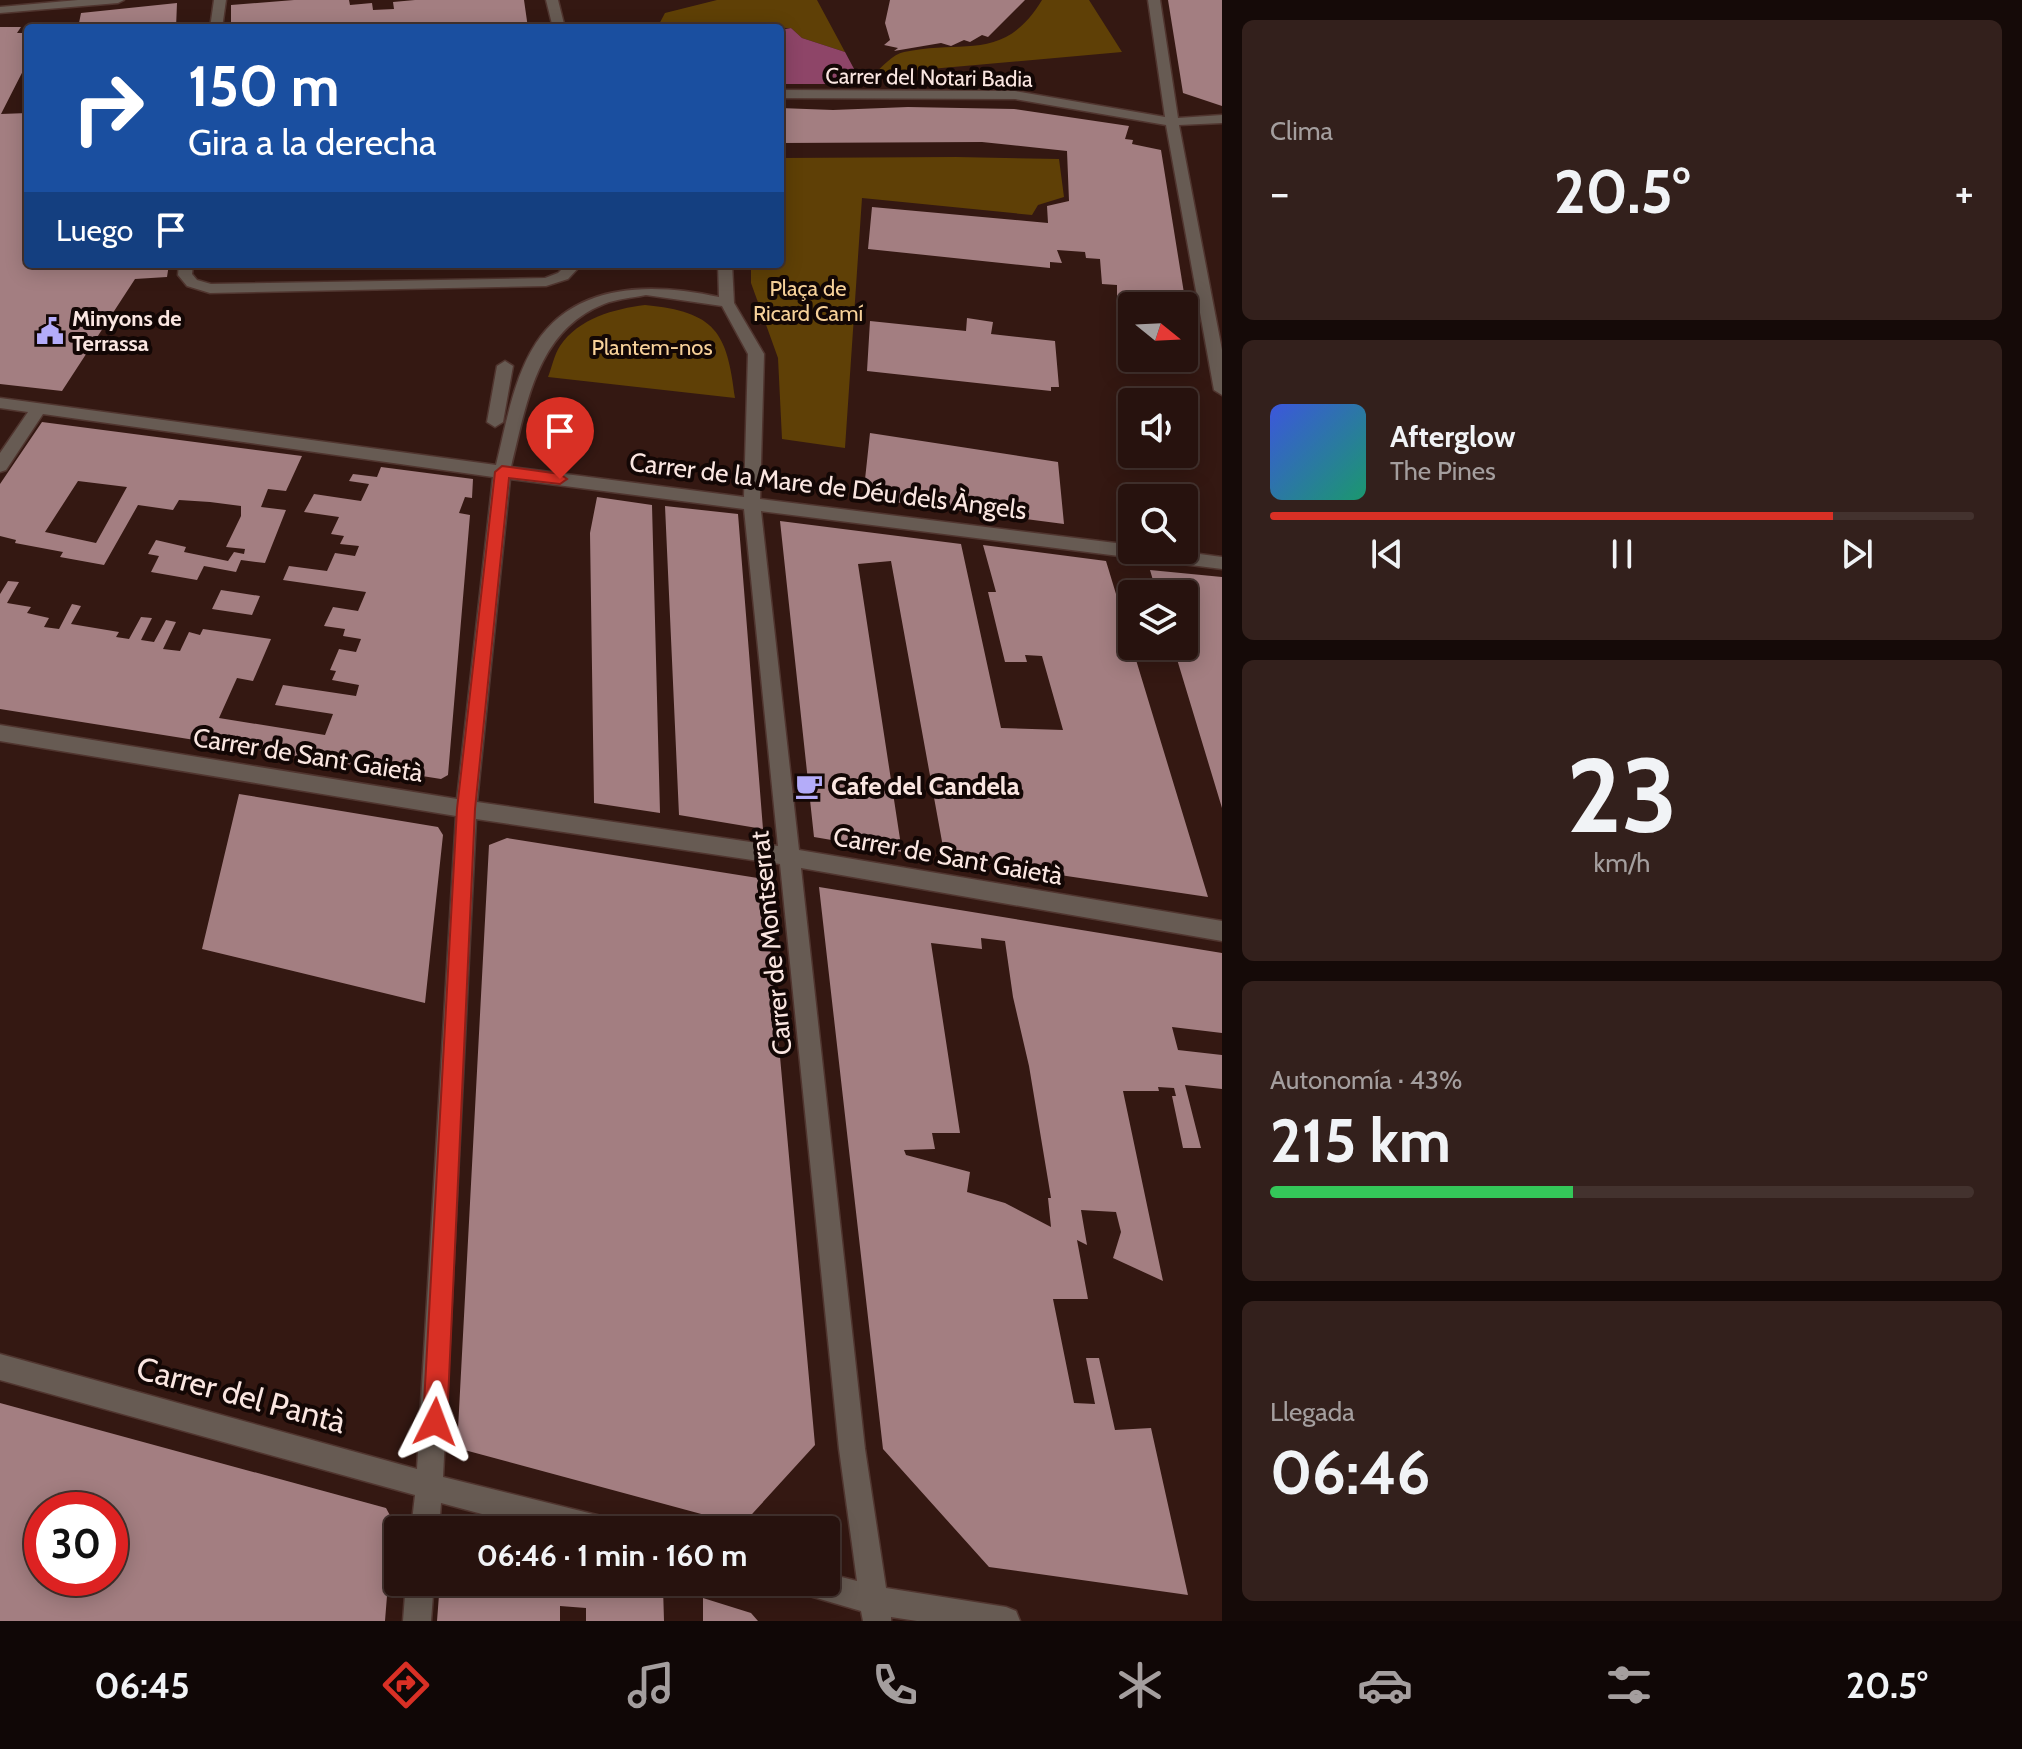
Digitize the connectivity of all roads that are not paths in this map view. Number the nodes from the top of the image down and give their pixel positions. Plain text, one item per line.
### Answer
1 (118, 0) edge
2 (220, 0) edge
3 (552, 0) edge
4 (1154, 0) edge
5 (0, 10) edge
6 (217, 24) edge
7 (558, 24) edge
8 (784, 94) edge
9 (1222, 119) edge
10 (1172, 122) junction
11 (186, 268) edge
12 (571, 268) edge
13 (725, 268) edge
14 (727, 303) junction
15 (505, 366) dead end
16 (1222, 390) edge
17 (0, 403) edge
18 (39, 408) junction
19 (495, 422) dead end
20 (0, 466) edge
21 (502, 472) junction
22 (752, 502) junction
23 (1222, 563) edge
24 (0, 733) edge
25 (466, 809) junction
26 (790, 857) junction
27 (1222, 931) edge
28 (0, 1367) edge
29 (428, 1486) junction
30 (426, 1516) edge
31 (541, 1516) edge
32 (419, 1596) edge
33 (840, 1596) edge
34 (876, 1611) edge
35 (417, 1621) edge
36 (1006, 1621) edge

1 - 5 street
2 - 6 street
3 - 7 street
4 - 10 street
8 - 10 street, Carrer del Notari Badia
9 - 10 street, Carrer del Notari Badia
10 - 16 street
11 - 12 street
13 - 14 street, Carrer de Montserrat
14 - 21 street
14 - 22 street, Carrer de Montserrat
15 - 19 street
17 - 18 street, Carrer de la Mare de Déu dels Àngels
18 - 20 street
18 - 21 street, Carrer de la Mare de Déu dels Àngels
21 - 22 street, Carrer de la Mare de Déu dels Àngels
21 - 25 street
22 - 23 street, Carrer de la Mare de Déu dels Àngels
22 - 26 street, Carrer de Montserrat
24 - 25 street, Carrer de Sant Gaietà
25 - 26 street, Carrer de Sant Gaietà
25 - 29 street
26 - 27 street, Carrer de Sant Gaietà
26 - 34 street, Carrer de Montserrat
28 - 29 street, Carrer del Pantà
29 - 30 street
29 - 31 street, Carrer del Pantà
32 - 35 street
33 - 34 street
34 - 36 street

